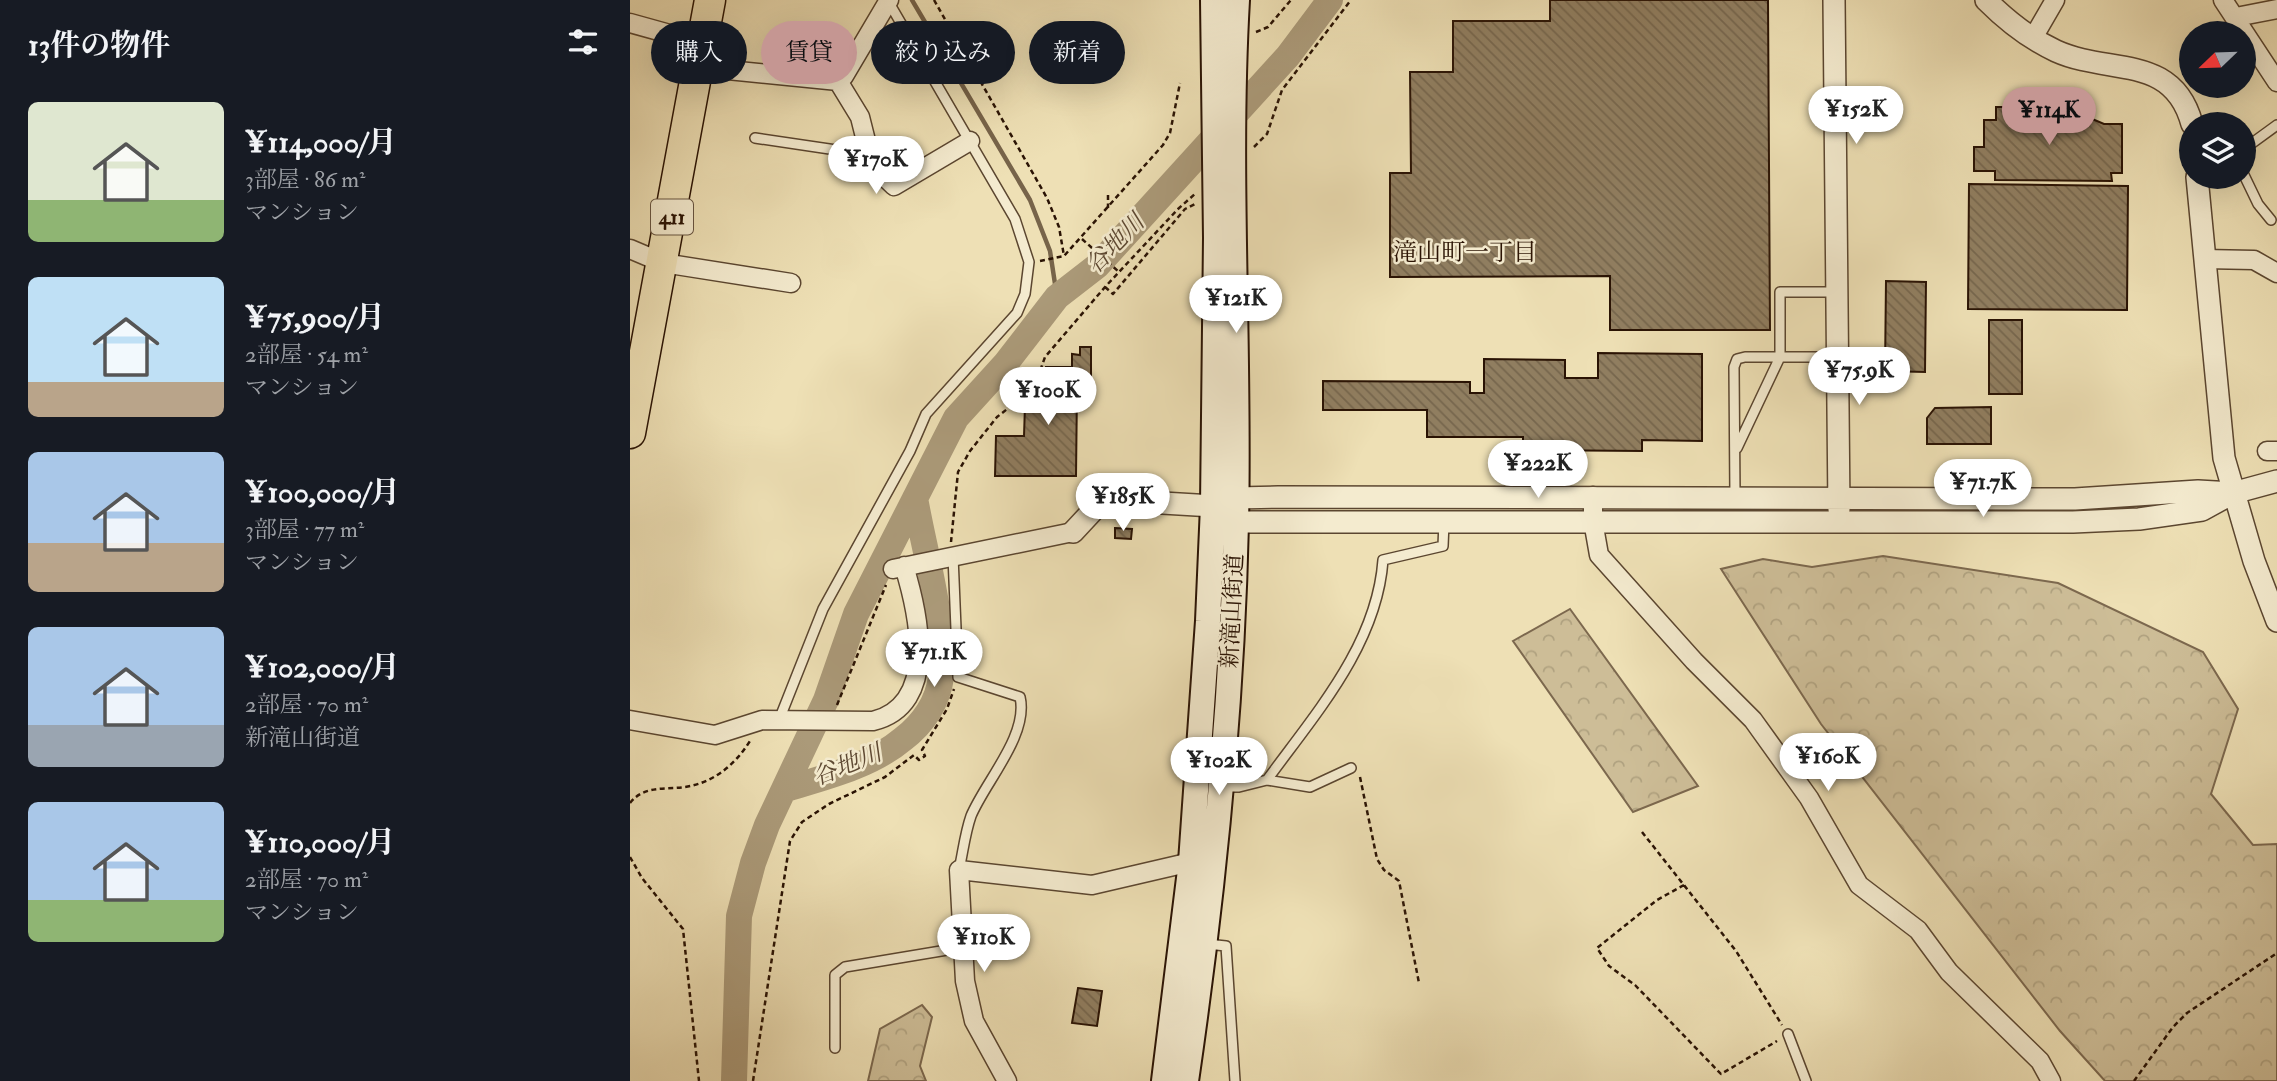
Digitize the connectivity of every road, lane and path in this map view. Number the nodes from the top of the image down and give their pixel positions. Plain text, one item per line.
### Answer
1 (710, 0) edge
2 (934, 0) edge
3 (1213, 0) edge
4 (1237, 0) edge
5 (1291, 0) edge
6 (1351, 0) edge
7 (1834, 0) edge
8 (1986, 0) edge
9 (2055, 0) edge
10 (2223, 0) edge
11 (888, 1) edge
12 (2277, 9) edge
13 (2236, 17) junction
14 (706, 21) edge
15 (630, 23) edge
16 (1235, 30) junction
17 (651, 33) edge
18 (2033, 38) junction
19 (857, 54) edge
20 (2275, 76) edge
21 (1180, 83) dead end
22 (695, 84) edge
23 (840, 84) edge
24 (2187, 112) edge
25 (2277, 125) edge
26 (755, 138) dead end
27 (2256, 140) edge
28 (970, 141) junction
29 (870, 155) junction
30 (1221, 170) junction
31 (2198, 189) edge
32 (2251, 189) edge
33 (1108, 195) dead end
34 (1108, 208) junction
35 (2271, 220) dead end
36 (1082, 239) junction
37 (630, 248) edge
38 (1064, 256) junction
39 (2204, 259) junction
40 (1029, 262) junction
41 (663, 263) junction
42 (1119, 272) junction
43 (2277, 273) edge
44 (791, 283) dead end
45 (1105, 286) junction
46 (1838, 292) junction
47 (1780, 357) junction
48 (1838, 357) junction
49 (630, 433) edge
50 (1735, 453) junction
51 (2277, 481) edge
52 (2233, 493) junction
53 (1593, 496) junction
54 (1735, 498) junction
55 (1839, 498) junction
56 (1229, 509) junction
57 (1593, 521) junction
58 (1444, 522) junction
59 (1839, 522) junction
60 (1073, 532) joint
61 (948, 557) junction
62 (905, 566) junction
63 (2277, 621) edge
64 (958, 677) junction
65 (831, 719) junction
66 (630, 720) edge
67 (775, 720) junction
68 (1351, 768) joint
69 (1267, 780) junction
70 (1221, 787) junction
71 (630, 803) edge
72 (1642, 832) dead end
73 (630, 857) edge
74 (1191, 862) junction
75 (959, 870) junction
76 (1684, 885) junction
77 (1205, 944) junction
78 (965, 947) junction
79 (2277, 953) edge
80 (1419, 983) dead end
81 (1788, 1034) junction
82 (835, 1048) dead end
83 (699, 1081) edge
84 (753, 1081) edge
85 (1007, 1081) edge
86 (1164, 1081) edge
87 (1186, 1081) edge
88 (1235, 1081) edge
89 (1806, 1081) edge
90 (2051, 1081) edge
91 (2134, 1081) edge

1 - 14 highway, 411
2 - 38 path
3 - 30 main road
4 - 16 main road
5 - 16 path
6 - 30 path
7 - 46 street
8 - 18 street
9 - 18 street
10 - 13 street
11 - 19 street
11 - 28 lane
12 - 13 street
13 - 20 street
15 - 17 street
16 - 30 main road
18 - 24 street
21 - 34 path
22 - 41 highway, 411
23 - 29 street
25 - 27 lane
26 - 29 lane
28 - 29 street
28 - 40 lane
30 - 42 path
30 - 45 path
30 - 56 main road, 新滝山街道
30 - 56 main road, 新滝山街道
31 - 39 street
32 - 35 lane
33 - 34 path
34 - 36 path
36 - 38 path
36 - 42 path
37 - 41 street
38 - 40 path
39 - 43 street
39 - 52 street
40 - 67 lane
41 - 44 street
41 - 49 highway, 411
42 - 45 path
45 - 61 path
46 - 47 lane
46 - 48 street
47 - 48 lane
47 - 50 lane
47 - 50 lane
48 - 55 street
50 - 54 lane
51 - 52 street
52 - 55 street
52 - 59 street
52 - 63 street
53 - 54 street
53 - 56 street
53 - 57 street
54 - 55 street
55 - 59 street
56 - 58 street
56 - 60 street
56 - 70 main road, 新滝山街道
56 - 74 main road, 新滝山街道
57 - 58 street
57 - 59 street
57 - 90 street
58 - 69 lane
60 - 61 street
61 - 62 street
61 - 64 lane
62 - 65 path
62 - 65 street
64 - 75 lane
64 - 84 path
65 - 67 street
66 - 67 street
67 - 71 path
68 - 69 lane
68 - 80 path
69 - 70 lane
70 - 77 main road, 新滝山街道
72 - 76 path
73 - 83 path
74 - 75 street
74 - 86 main road, 新滝山街道
75 - 78 street
76 - 81 path
76 - 81 path
77 - 87 main road, 新滝山街道
77 - 88 lane
78 - 82 lane
78 - 85 street
79 - 91 path
81 - 89 lane

